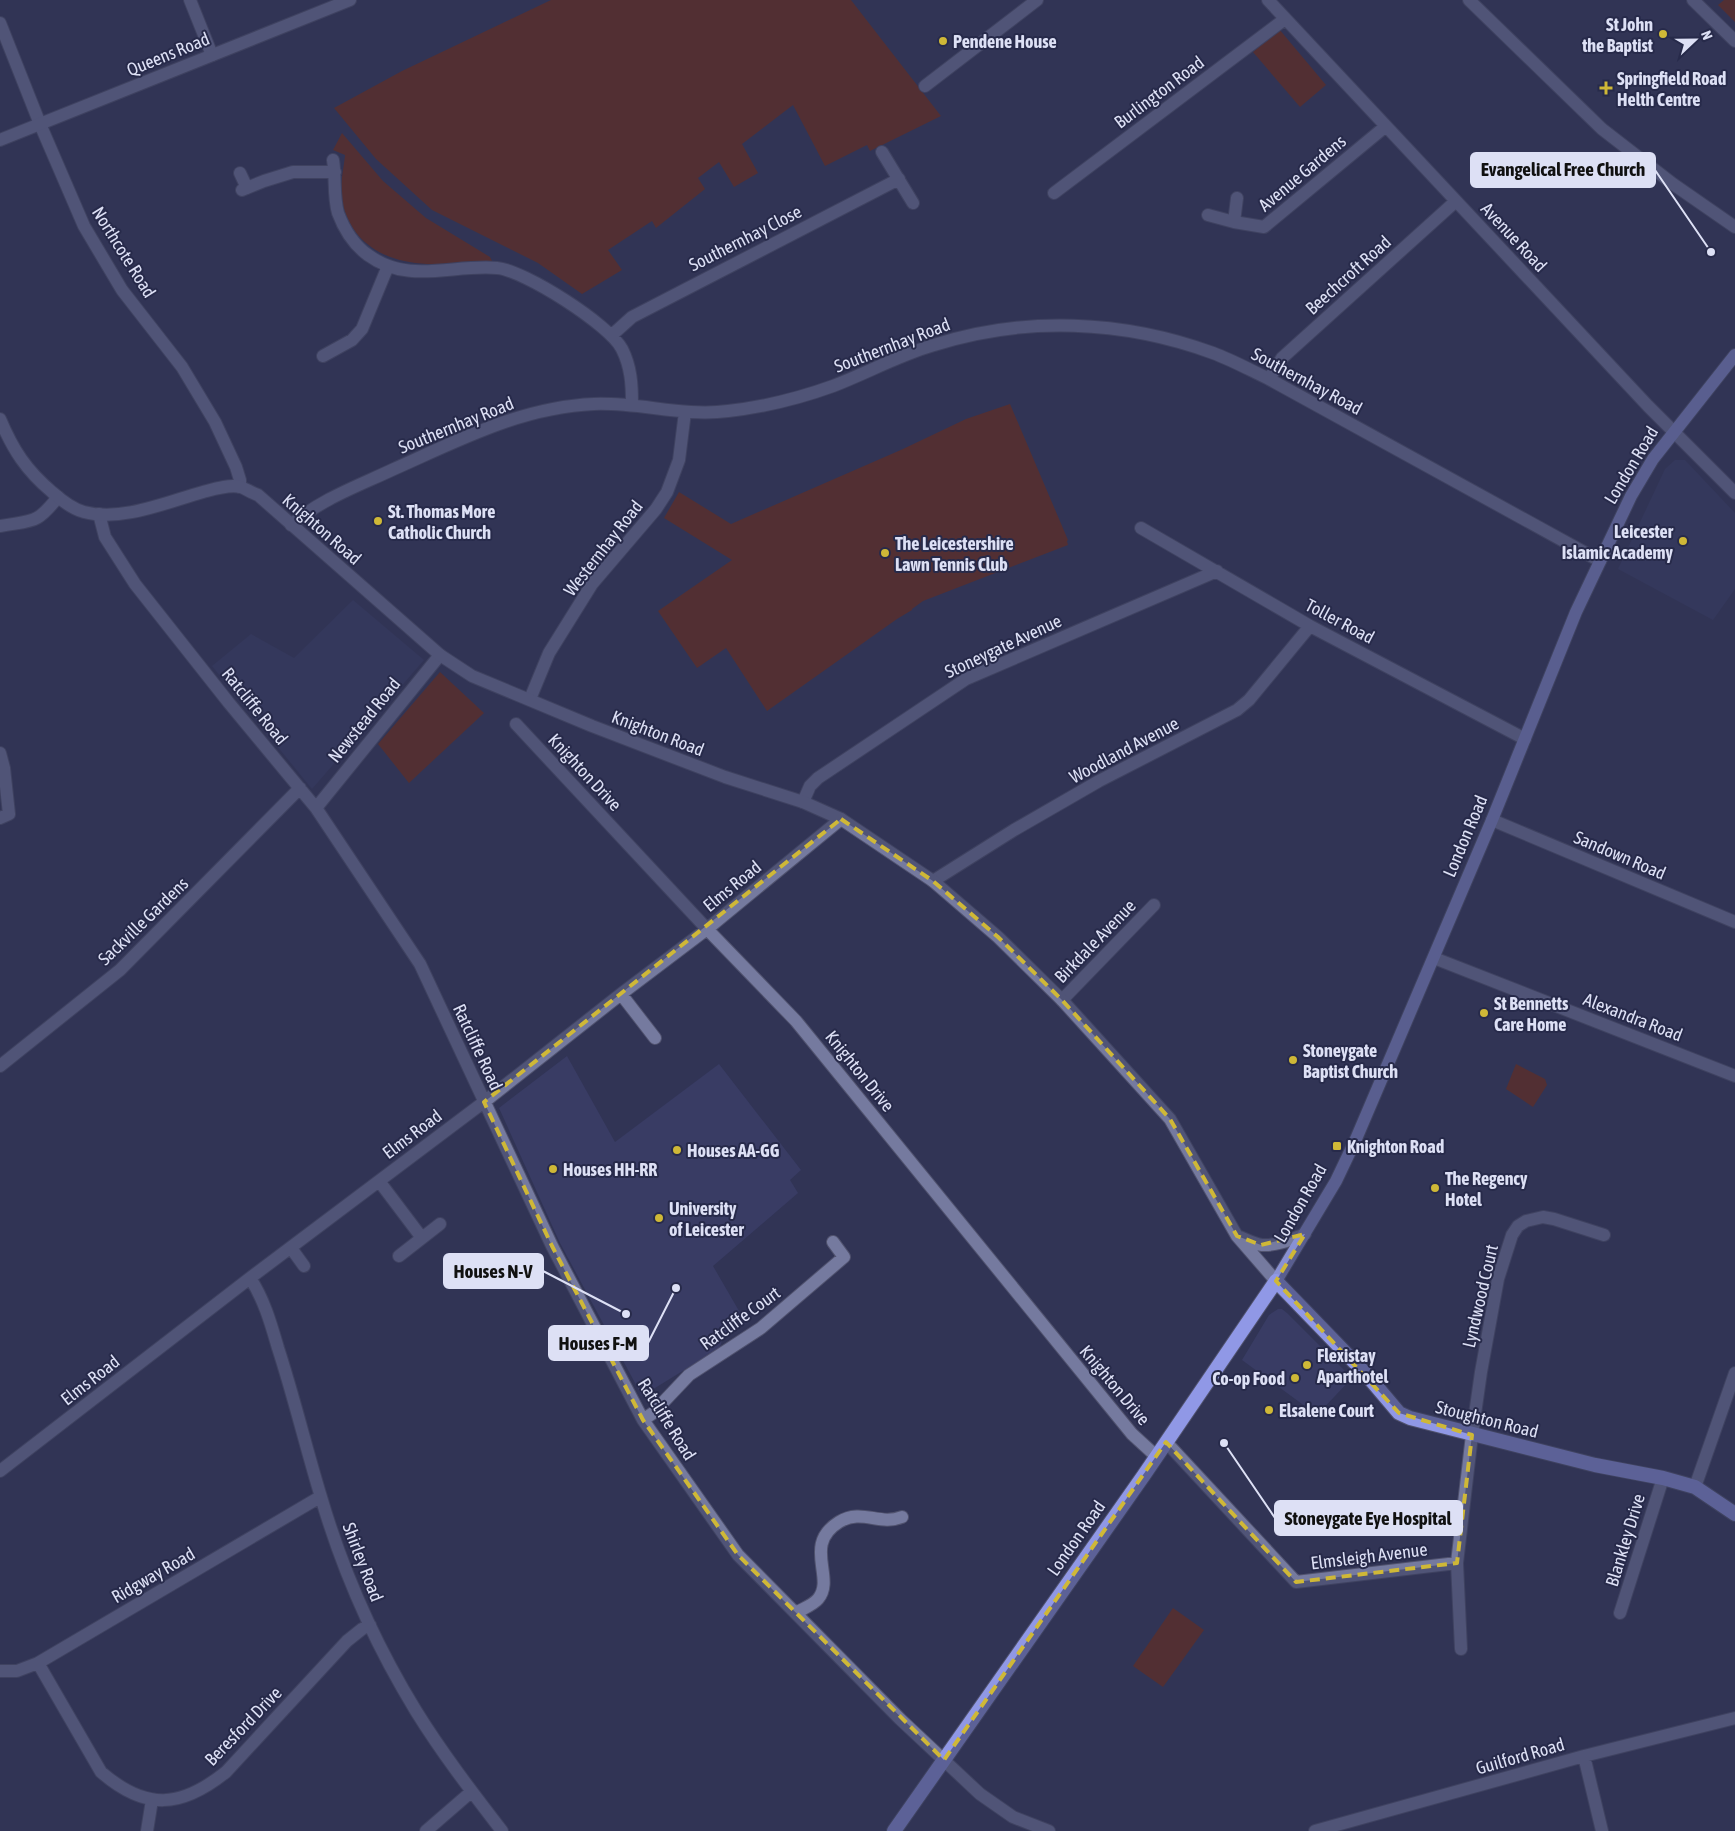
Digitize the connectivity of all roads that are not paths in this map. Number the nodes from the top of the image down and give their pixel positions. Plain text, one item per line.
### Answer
1 (190, 0) edge
2 (350, 0) edge
3 (1037, 0) edge
4 (1268, 0) edge
5 (1469, 0) edge
6 (1693, 0) edge
7 (1285, 19) junction
8 (0, 23) edge
9 (1735, 41) edge
10 (212, 55) junction
11 (924, 86) dead end
12 (40, 124) junction
13 (1386, 126) junction
14 (0, 140) edge
15 (882, 152) dead end
16 (240, 173) dead end
17 (899, 179) junction
18 (1054, 193) dead end
19 (1237, 198) dead end
20 (1456, 201) junction
21 (913, 203) dead end
22 (1208, 215) dead end
23 (1234, 222) junction
24 (1735, 227) edge
25 (388, 266) junction
26 (612, 335) junction
27 (1735, 355) edge
28 (323, 356) dead end
29 (1269, 379) junction
30 (632, 404) junction
31 (685, 412) junction
32 (0, 419) edge
33 (1674, 430) junction
34 (240, 487) junction
35 (1735, 493) edge
36 (58, 497) junction
37 (98, 514) junction
38 (0, 526) edge
39 (290, 526) junction
40 (1141, 528) dead end
41 (1600, 561) junction
42 (1217, 571) junction
43 (1310, 626) junction
44 (440, 655) junction
45 (530, 699) junction
46 (516, 724) dead end
47 (1525, 739) junction
48 (0, 753) edge
49 (300, 788) junction
50 (803, 802) junction
51 (316, 808) junction
52 (0, 818) edge
53 (842, 820) junction
54 (1492, 820) junction
55 (933, 881) junction
56 (1154, 905) dead end
57 (1735, 922) edge
58 (707, 928) junction
59 (1434, 958) junction
60 (621, 994) junction
61 (1062, 1000) junction
62 (655, 1038) dead end
63 (0, 1066) edge
64 (1735, 1076) edge
65 (484, 1102) junction
66 (379, 1181) junction
67 (440, 1224) dead end
68 (1305, 1234) junction
69 (1604, 1235) dead end
70 (1237, 1236) junction
71 (422, 1238) junction
72 (833, 1242) dead end
73 (291, 1248) junction
74 (399, 1256) dead end
75 (304, 1266) dead end
76 (250, 1278) junction
77 (1276, 1281) junction
78 (1735, 1373) edge
79 (643, 1420) junction
80 (1472, 1435) junction
81 (1166, 1442) junction
82 (1156, 1456) junction
83 (0, 1471) edge
84 (1663, 1478) junction
85 (1696, 1487) junction
86 (320, 1497) junction
87 (1735, 1514) edge
88 (902, 1517) dead end
89 (1457, 1563) junction
90 (796, 1613) junction
91 (1620, 1613) dead end
92 (370, 1625) junction
93 (1461, 1649) dead end
94 (38, 1663) junction
95 (0, 1671) edge
96 (1735, 1718) edge
97 (1584, 1756) junction
98 (944, 1760) junction
99 (471, 1792) junction
100 (152, 1800) junction
101 (1013, 1818) junction
102 (146, 1831) edge
103 (426, 1831) edge
104 (502, 1831) edge
105 (894, 1831) edge
106 (1011, 1831) edge
107 (1049, 1831) edge
108 (1316, 1831) edge
109 (1602, 1831) edge

1 - 10 street
2 - 10 street, Queens Road
3 - 11 street
4 - 7 street, Avenue Road
5 - 24 street
6 - 9 street
7 - 13 street, Avenue Road
7 - 18 street, Burlington Road
8 - 12 street, Northcote Road
10 - 12 street, Queens Road
12 - 14 street, Queens Road
12 - 34 street, Northcote Road
13 - 20 street, Avenue Road
13 - 23 street, Avenue Gardens
15 - 17 street
16 - 25 street
17 - 21 street
17 - 26 street, Southernhay Close
19 - 23 street, Avenue Gardens
20 - 29 street, Beechcroft Road
20 - 33 street, Avenue Road
22 - 23 street, Avenue Gardens
25 - 26 street
25 - 28 street
26 - 30 street
27 - 33 main road, London Road
29 - 31 street, Southernhay Road
29 - 41 street, Southernhay Road
30 - 31 street, Southernhay Road
30 - 39 street, Southernhay Road
31 - 45 street, Westernhay Road
32 - 36 street
33 - 35 street, Avenue Road
33 - 41 main road, London Road
34 - 37 street
34 - 39 street, Knighton Road
36 - 37 street
36 - 38 street
37 - 49 street, Ratcliffe Road
39 - 44 street, Knighton Road
40 - 42 street, Toller Road
41 - 47 main road, London Road
42 - 43 street, Toller Road
42 - 50 street, Stoneygate Avenue
43 - 47 street, Toller Road
43 - 55 street, Woodland Avenue
44 - 45 street, Knighton Road
44 - 51 street, Newstead Road
45 - 50 street, Knighton Road
46 - 58 street, Knighton Drive
47 - 54 main road, London Road
48 - 52 street
49 - 51 street, Ratcliffe Road
49 - 63 street, Sackville Gardens
50 - 53 street, Knighton Road
51 - 65 street, Ratcliffe Road
53 - 55 street, Knighton Road
53 - 58 street, Elms Road
54 - 57 street, Sandown Road
54 - 59 main road, London Road
55 - 61 street, Knighton Road
56 - 61 street, Birkdale Avenue
58 - 60 street, Elms Road
58 - 82 street, Knighton Drive
59 - 64 street, Alexandra Road
59 - 68 main road, London Road
60 - 62 street
60 - 65 street, Elms Road
61 - 70 street, Knighton Road
65 - 66 street, Elms Road
65 - 79 street, Ratcliffe Road
66 - 71 street
66 - 73 street, Elms Road
67 - 71 street
68 - 70 street
68 - 77 main road, London Road
69 - 80 street, Lyndwood Court
70 - 77 street, Knighton Road
71 - 74 street
72 - 79 street, Ratcliffe Court
73 - 75 street
73 - 76 street, Elms Road
76 - 83 street, Elms Road
76 - 86 street, Shirley Road
77 - 80 highway, Stoughton Road
77 - 81 highway, London Road
78 - 85 street
79 - 90 street, Ratcliffe Road
80 - 84 highway, Stoughton Road
80 - 89 street, Lyndwood Court
81 - 82 highway, London Road
81 - 89 street, Elmsleigh Avenue
82 - 98 highway, London Road
84 - 85 highway, Stoughton Road
84 - 91 street, Blankley Drive
85 - 87 highway, Stoughton Road
86 - 92 street, Shirley Road
86 - 94 street, Ridgway Road
88 - 90 street
89 - 93 street, Lyndwood Court
90 - 98 street, Ratcliffe Road
92 - 99 street, Shirley Road
92 - 100 street, Beresford Drive
94 - 95 street, Ridgway Road
94 - 100 street, Beresford Drive
96 - 97 street, Guilford Road
97 - 108 street, Guilford Road
97 - 109 street
98 - 101 street
98 - 105 highway, London Road
99 - 103 street
99 - 104 street, Shirley Road
100 - 102 street
101 - 106 street
101 - 107 street

